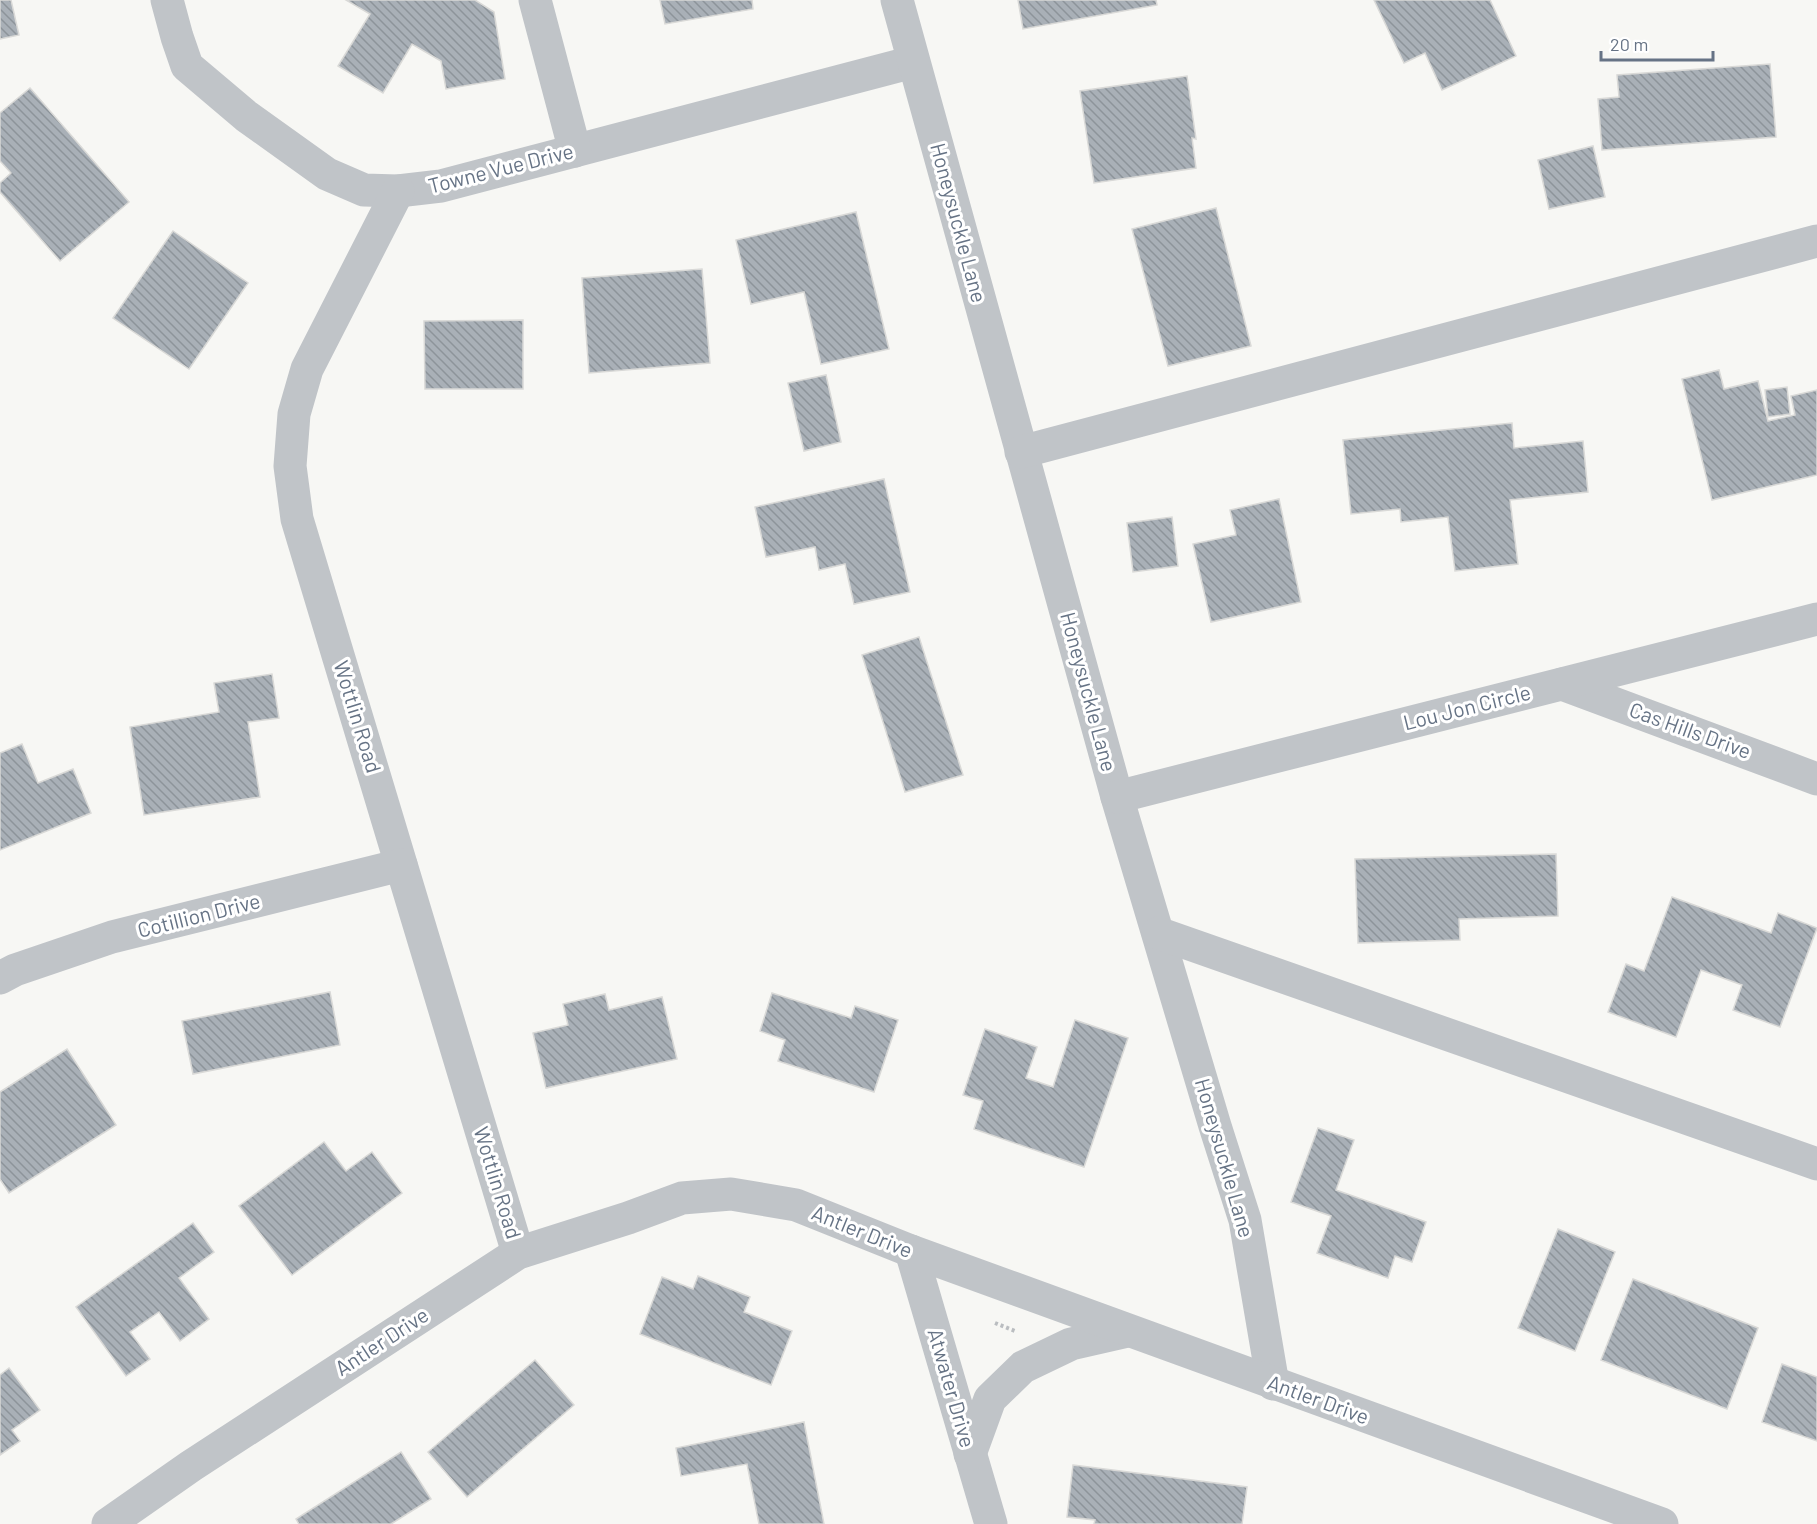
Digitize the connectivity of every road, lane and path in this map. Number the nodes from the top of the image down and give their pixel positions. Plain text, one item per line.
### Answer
1 (167, 0) edge
2 (535, 0) edge
3 (897, 0) edge
4 (913, 62) junction
5 (576, 151) junction
6 (398, 191) junction
7 (1817, 241) edge
8 (1021, 452) junction
9 (1817, 619) edge
10 (1562, 684) junction
11 (1817, 779) edge
12 (1117, 797) junction
13 (401, 865) junction
14 (1158, 933) junction
15 (0, 978) edge
16 (1817, 1164) edge
17 (911, 1251) junction
18 (518, 1253) junction
19 (1128, 1331) junction
20 (1273, 1384) junction
21 (970, 1454) junction
22 (108, 1524) edge
23 (991, 1524) edge
24 (1662, 1524) edge

1 - 6 street, Towne Vue Drive
2 - 5 street
3 - 4 street, Honeysuckle Lane
4 - 5 street, Towne Vue Drive
4 - 8 street, Honeysuckle Lane
5 - 6 street, Towne Vue Drive
6 - 13 street, Wottlin Road
7 - 8 street
8 - 12 street, Honeysuckle Lane
9 - 10 street, Lou Jon Circle
10 - 11 street, Cas Hills Drive
10 - 12 street, Lou Jon Circle
12 - 14 street, Honeysuckle Lane
13 - 15 street, Cotillion Drive
13 - 18 street, Wottlin Road
14 - 16 street
14 - 20 street, Honeysuckle Lane
17 - 18 street, Antler Drive
17 - 19 street, Antler Drive
17 - 21 street, Atwater Drive
18 - 22 street, Antler Drive
19 - 20 street, Antler Drive
19 - 21 street
20 - 24 street, Antler Drive
21 - 23 street, Atwater Drive

